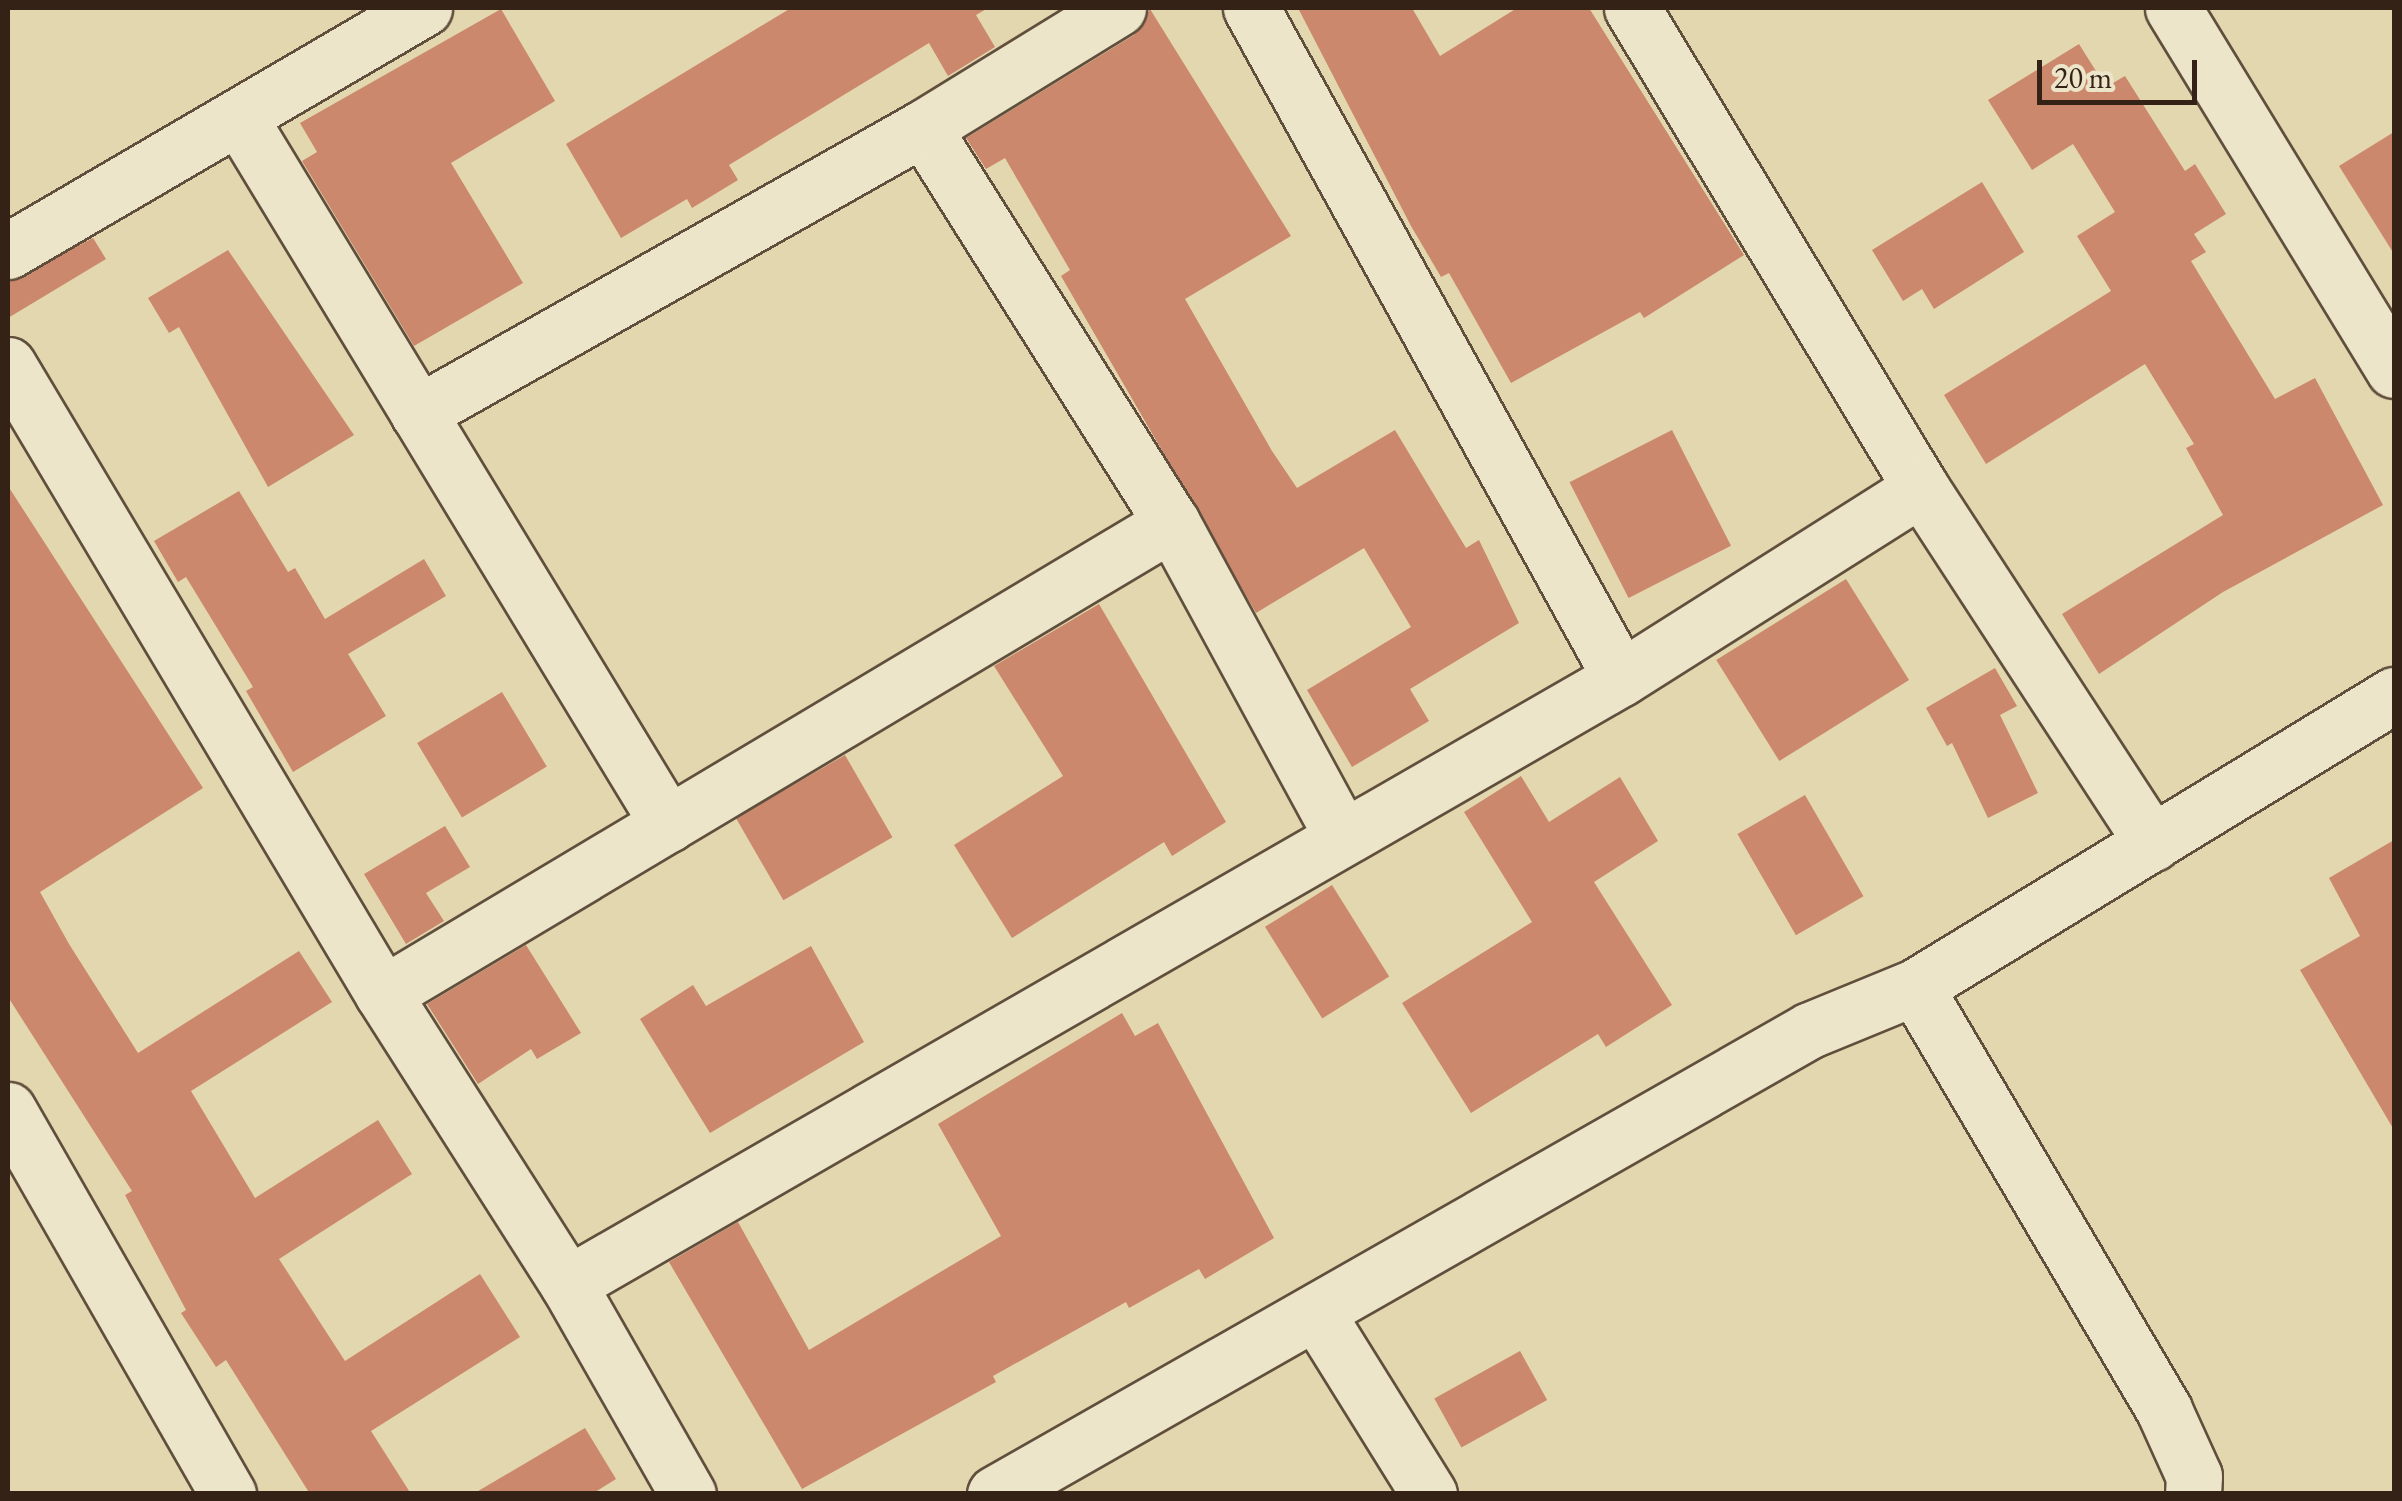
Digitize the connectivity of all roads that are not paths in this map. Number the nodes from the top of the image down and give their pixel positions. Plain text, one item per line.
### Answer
1 (424, 8) edge
2 (1118, 8) edge
3 (1252, 8) edge
4 (1632, 8) edge
5 (2173, 8) edge
6 (240, 118) junction
7 (923, 128) junction
8 (8, 252) edge
9 (8, 365) edge
10 (2394, 370) edge
11 (418, 412) junction
12 (1920, 488) junction
13 (1172, 524) junction
14 (1622, 678) junction
15 (2394, 695) edge
16 (668, 824) junction
17 (1341, 834) junction
18 (2152, 843) junction
19 (1915, 987) junction
20 (383, 994) junction
21 (8, 1110) edge
22 (568, 1284) junction
23 (1317, 1314) junction
24 (228, 1494) edge
25 (688, 1494) edge
26 (995, 1494) edge
27 (1430, 1494) edge
28 (2193, 1494) edge

1 - 6 street
2 - 7 street
3 - 14 street
4 - 12 street
5 - 10 street
6 - 8 street
6 - 11 street
7 - 11 street
7 - 13 street
9 - 20 street
11 - 16 street
12 - 14 street
12 - 18 street
13 - 16 street
13 - 17 street
14 - 17 street
15 - 18 street
16 - 20 street
17 - 22 street
18 - 19 street
19 - 23 street
19 - 28 street
20 - 22 street
21 - 24 street
22 - 25 street
23 - 26 street
23 - 27 street

